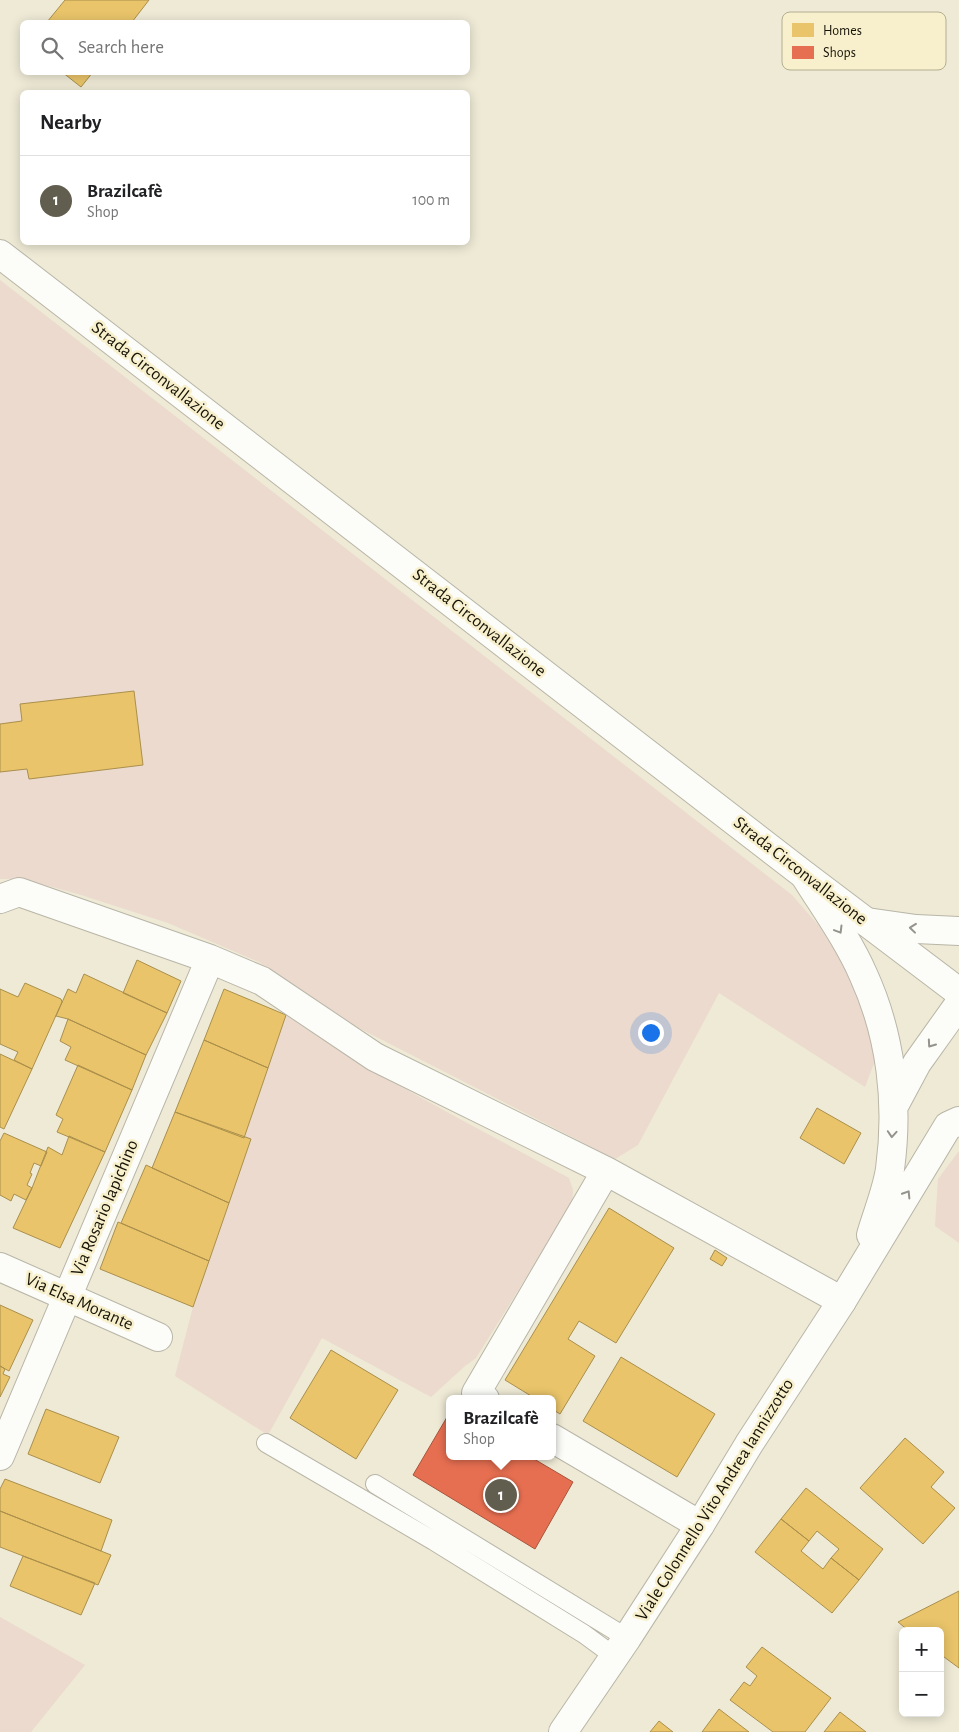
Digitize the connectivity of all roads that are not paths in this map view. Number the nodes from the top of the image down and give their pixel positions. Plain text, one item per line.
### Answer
1 (0, 254) edge
2 (804, 874) junction
3 (0, 899) edge
4 (866, 922) junction
5 (959, 931) edge
6 (210, 959) junction
7 (959, 992) edge
8 (959, 1004) edge
9 (894, 1106) junction
10 (955, 1118) edge
11 (606, 1171) junction
12 (863, 1265) junction
13 (0, 1267) edge
14 (68, 1297) junction
15 (842, 1301) junction
16 (158, 1337) dead end
17 (478, 1395) edge
18 (556, 1440) edge
19 (266, 1443) dead end
20 (0, 1456) edge
21 (375, 1484) dead end
22 (700, 1525) junction
23 (620, 1647) junction
24 (563, 1732) edge

1 - 2 street, Strada Circonvallazione
2 - 4 street, Strada Circonvallazione
2 -> 9 street
3 - 6 street
5 -> 4 street
4 - 7 street, Strada Circonvallazione
6 - 11 street
6 - 14 street, Via Rosario Iapichino
8 -> 9 street
9 -> 12 street
12 -> 10 street
11 - 15 street
11 - 17 street
12 - 15 street, Viale Colonnello Vito Andrea Iannizzotto
13 - 14 street, Via Elsa Morante
14 - 16 street, Via Elsa Morante
14 - 20 street, Via Rosario Iapichino
15 - 22 street, Viale Colonnello Vito Andrea Iannizzotto
18 - 22 street
19 - 23 lane
21 - 23 lane
22 - 23 street, Viale Colonnello Vito Andrea Iannizzotto
23 - 24 street, Viale Colonnello Vito Andrea Iannizzotto

